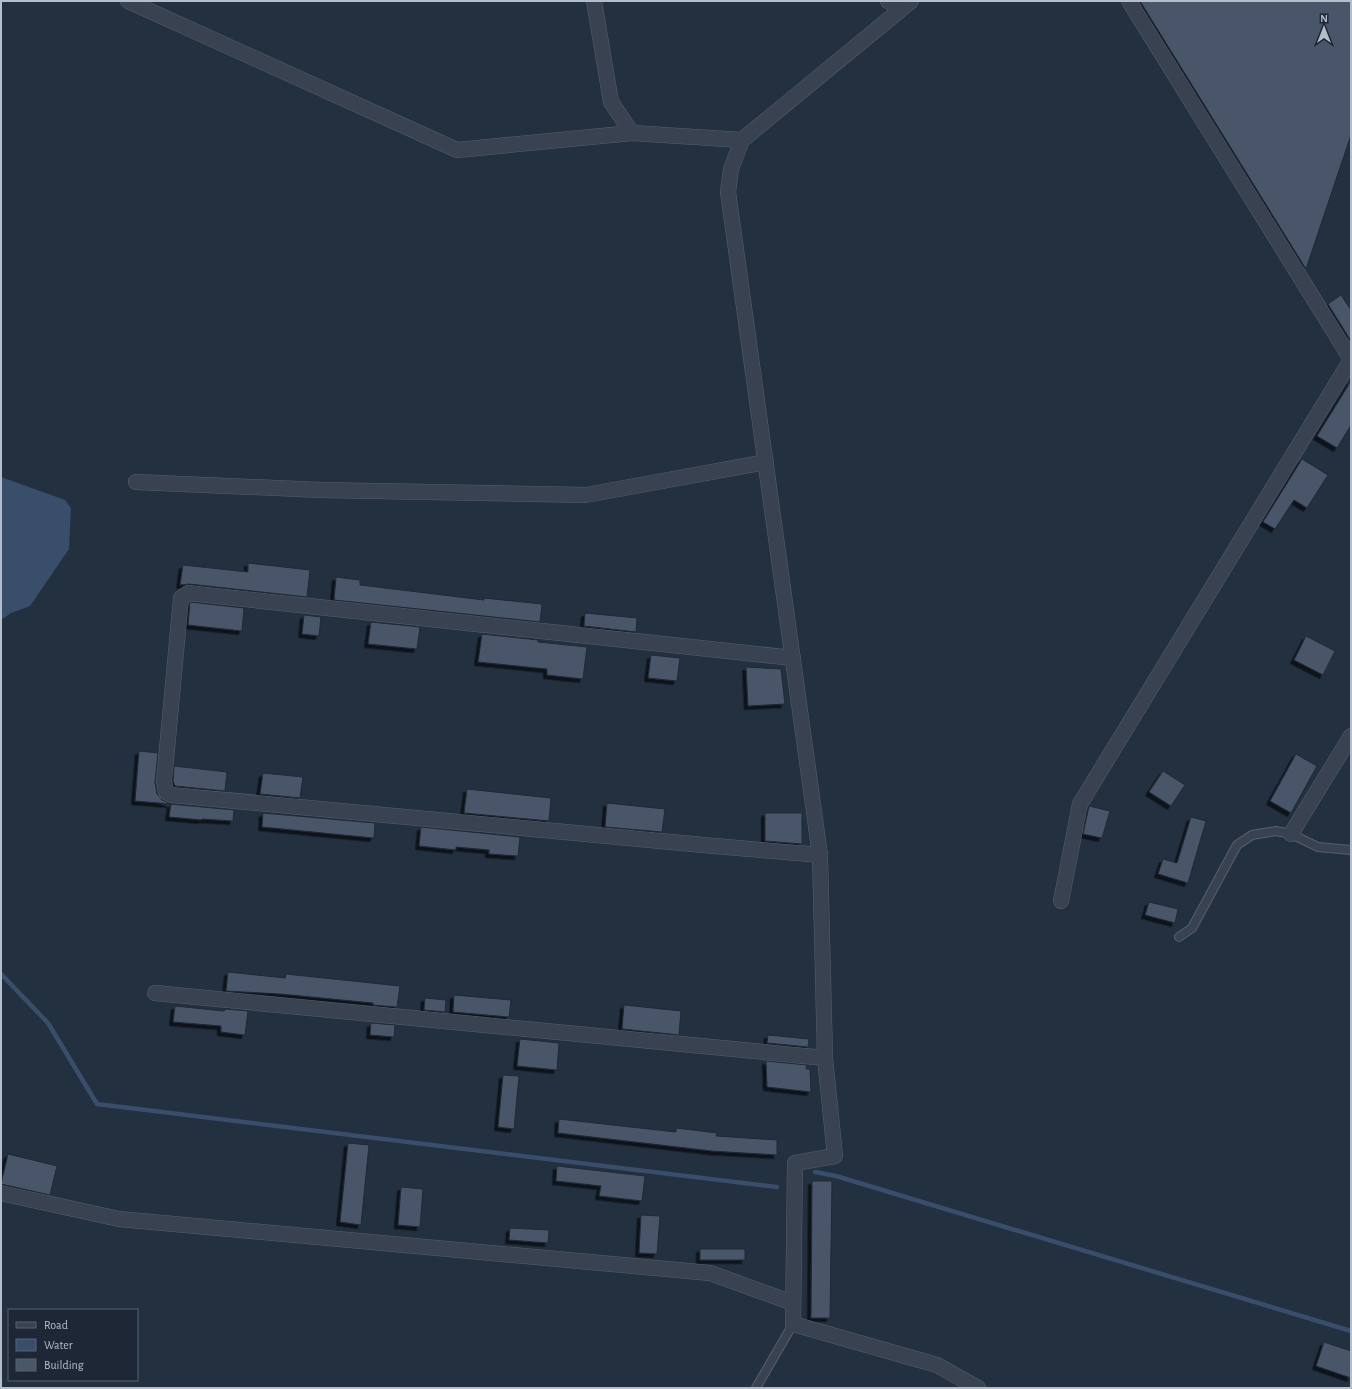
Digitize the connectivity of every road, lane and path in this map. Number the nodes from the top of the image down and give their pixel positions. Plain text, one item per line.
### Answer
1 (128, 1) edge
2 (594, 1) edge
3 (888, 1) edge
4 (1129, 1) edge
5 (907, 4) edge
6 (632, 133) junction
7 (742, 140) junction
8 (1351, 359) edge
9 (766, 462) junction
10 (136, 482) dead end
11 (793, 658) junction
12 (1351, 736) edge
13 (1291, 834) junction
14 (1351, 850) edge
15 (820, 855) junction
16 (1061, 901) dead end
17 (1179, 937) dead end
18 (155, 993) dead end
19 (825, 1058) junction
20 (1, 1193) edge
21 (793, 1303) junction
22 (793, 1324) junction
23 (756, 1388) edge
24 (978, 1388) edge

1 - 6 street
2 - 6 street
3 - 5 street
4 - 8 street
5 - 7 street
6 - 7 street
7 - 9 street
8 - 16 street
9 - 10 street
9 - 11 street
11 - 15 street
11 - 15 street
12 - 13 street
13 - 14 lane
13 - 17 lane
15 - 19 street
18 - 19 street
19 - 21 street
20 - 21 street
21 - 22 street
22 - 23 lane
22 - 24 street

